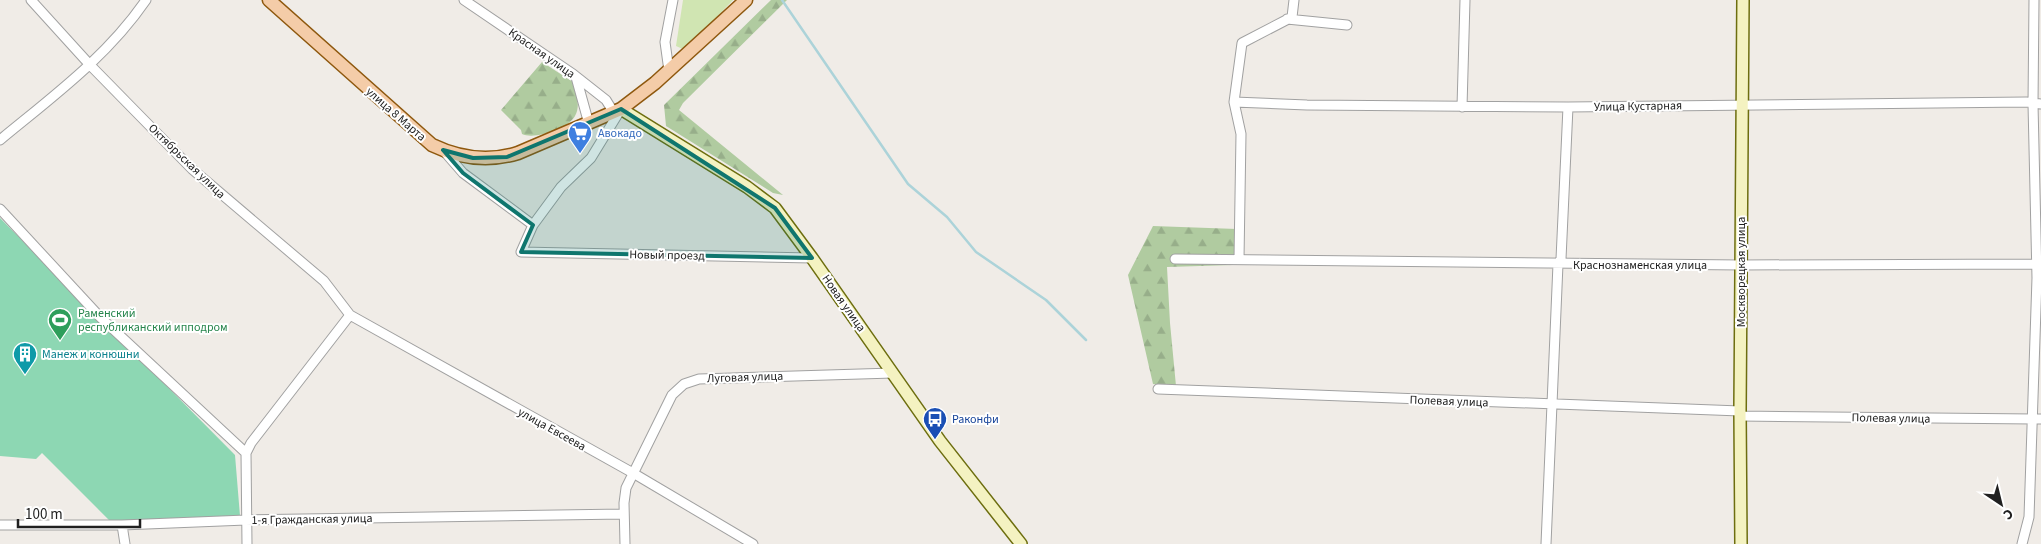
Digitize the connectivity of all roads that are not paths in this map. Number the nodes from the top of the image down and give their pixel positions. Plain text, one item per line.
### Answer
1 (31, 0) edge
2 (146, 0) edge
3 (269, 0) edge
4 (464, 0) edge
5 (672, 0) edge
6 (746, 0) edge
7 (1294, 0) edge
8 (1465, 0) edge
9 (1743, 0) edge
10 (2034, 0) edge
11 (1287, 19) junction
12 (1346, 25) dead end
13 (90, 65) junction
14 (669, 71) junction
15 (576, 77) junction
16 (1234, 102) junction
17 (1742, 103) junction
18 (2037, 104) edge
19 (1462, 107) junction
20 (1568, 107) junction
21 (613, 113) junction
22 (589, 124) junction
23 (0, 140) edge
24 (443, 150) junction
25 (0, 208) edge
26 (533, 225) junction
27 (812, 258) junction
28 (1175, 259) dead end
29 (1239, 259) junction
30 (1558, 264) junction
31 (2039, 264) edge
32 (1741, 265) junction
33 (350, 315) junction
34 (893, 373) junction
35 (1158, 389) dead end
36 (1551, 405) junction
37 (1740, 414) junction
38 (2031, 419) junction
39 (2041, 419) edge
40 (246, 453) junction
41 (632, 473) junction
42 (623, 514) junction
43 (246, 520) junction
44 (122, 525) junction
45 (0, 526) edge
46 (125, 544) edge
47 (247, 544) edge
48 (625, 544) edge
49 (753, 544) edge
50 (1021, 544) edge
51 (1546, 544) edge
52 (1741, 544) edge
53 (2022, 544) edge

1 - 13 street, Октябрьская улица
2 - 13 street
3 - 24 main road, улица 8 Марта
4 - 15 street, Красная улица
5 - 14 street
6 - 14 main road, улица 8 Марта
7 - 11 street
8 - 19 street
9 - 17 street, Москворецкая улица
10 - 18 street
11 - 12 street
11 - 16 street
13 - 23 street
13 - 33 street, Октябрьская улица
14 - 21 main road, улица 8 Марта
15 - 21 street, Красная улица
15 - 22 street
16 - 19 street, Улица Кустарная
16 - 29 street
17 - 18 street, Улица Кустарная
17 - 20 street, Улица Кустарная
17 - 32 street, Москворецкая улица
18 - 31 street
19 - 20 street, Улица Кустарная
20 - 30 street
21 - 22 main road, улица 8 Марта
21 - 26 street
21 - 27 street, Новая улица
22 - 24 main road, улица 8 Марта
24 - 26 street
25 - 40 street
26 - 27 street, Новый проезд
27 - 34 street, Новая улица
28 - 29 street, Краснознаменская улица
29 - 30 street, Краснознаменская улица
30 - 32 street, Краснознаменская улица
30 - 36 street
31 - 32 street, Краснознаменская улица
31 - 38 street
32 - 37 street, Москворецкая улица
33 - 40 street
33 - 41 street, улица Евсеева
34 - 41 street, Луговая улица
34 - 50 street, Новая улица
35 - 36 street, Полевая улица
36 - 37 street, Полевая улица
36 - 51 street
37 - 38 street, Полевая улица
37 - 52 street, Москворецкая улица
38 - 39 street, Полевая улица
38 - 53 street
40 - 43 street
41 - 42 street, Луговая улица
41 - 49 street, улица Евсеева
42 - 43 street, 1-я Гражданская улица
42 - 48 street, Луговая улица
43 - 44 street, 1-я Гражданская улица
43 - 47 street
44 - 45 street, 1-я Гражданская улица
44 - 46 street

